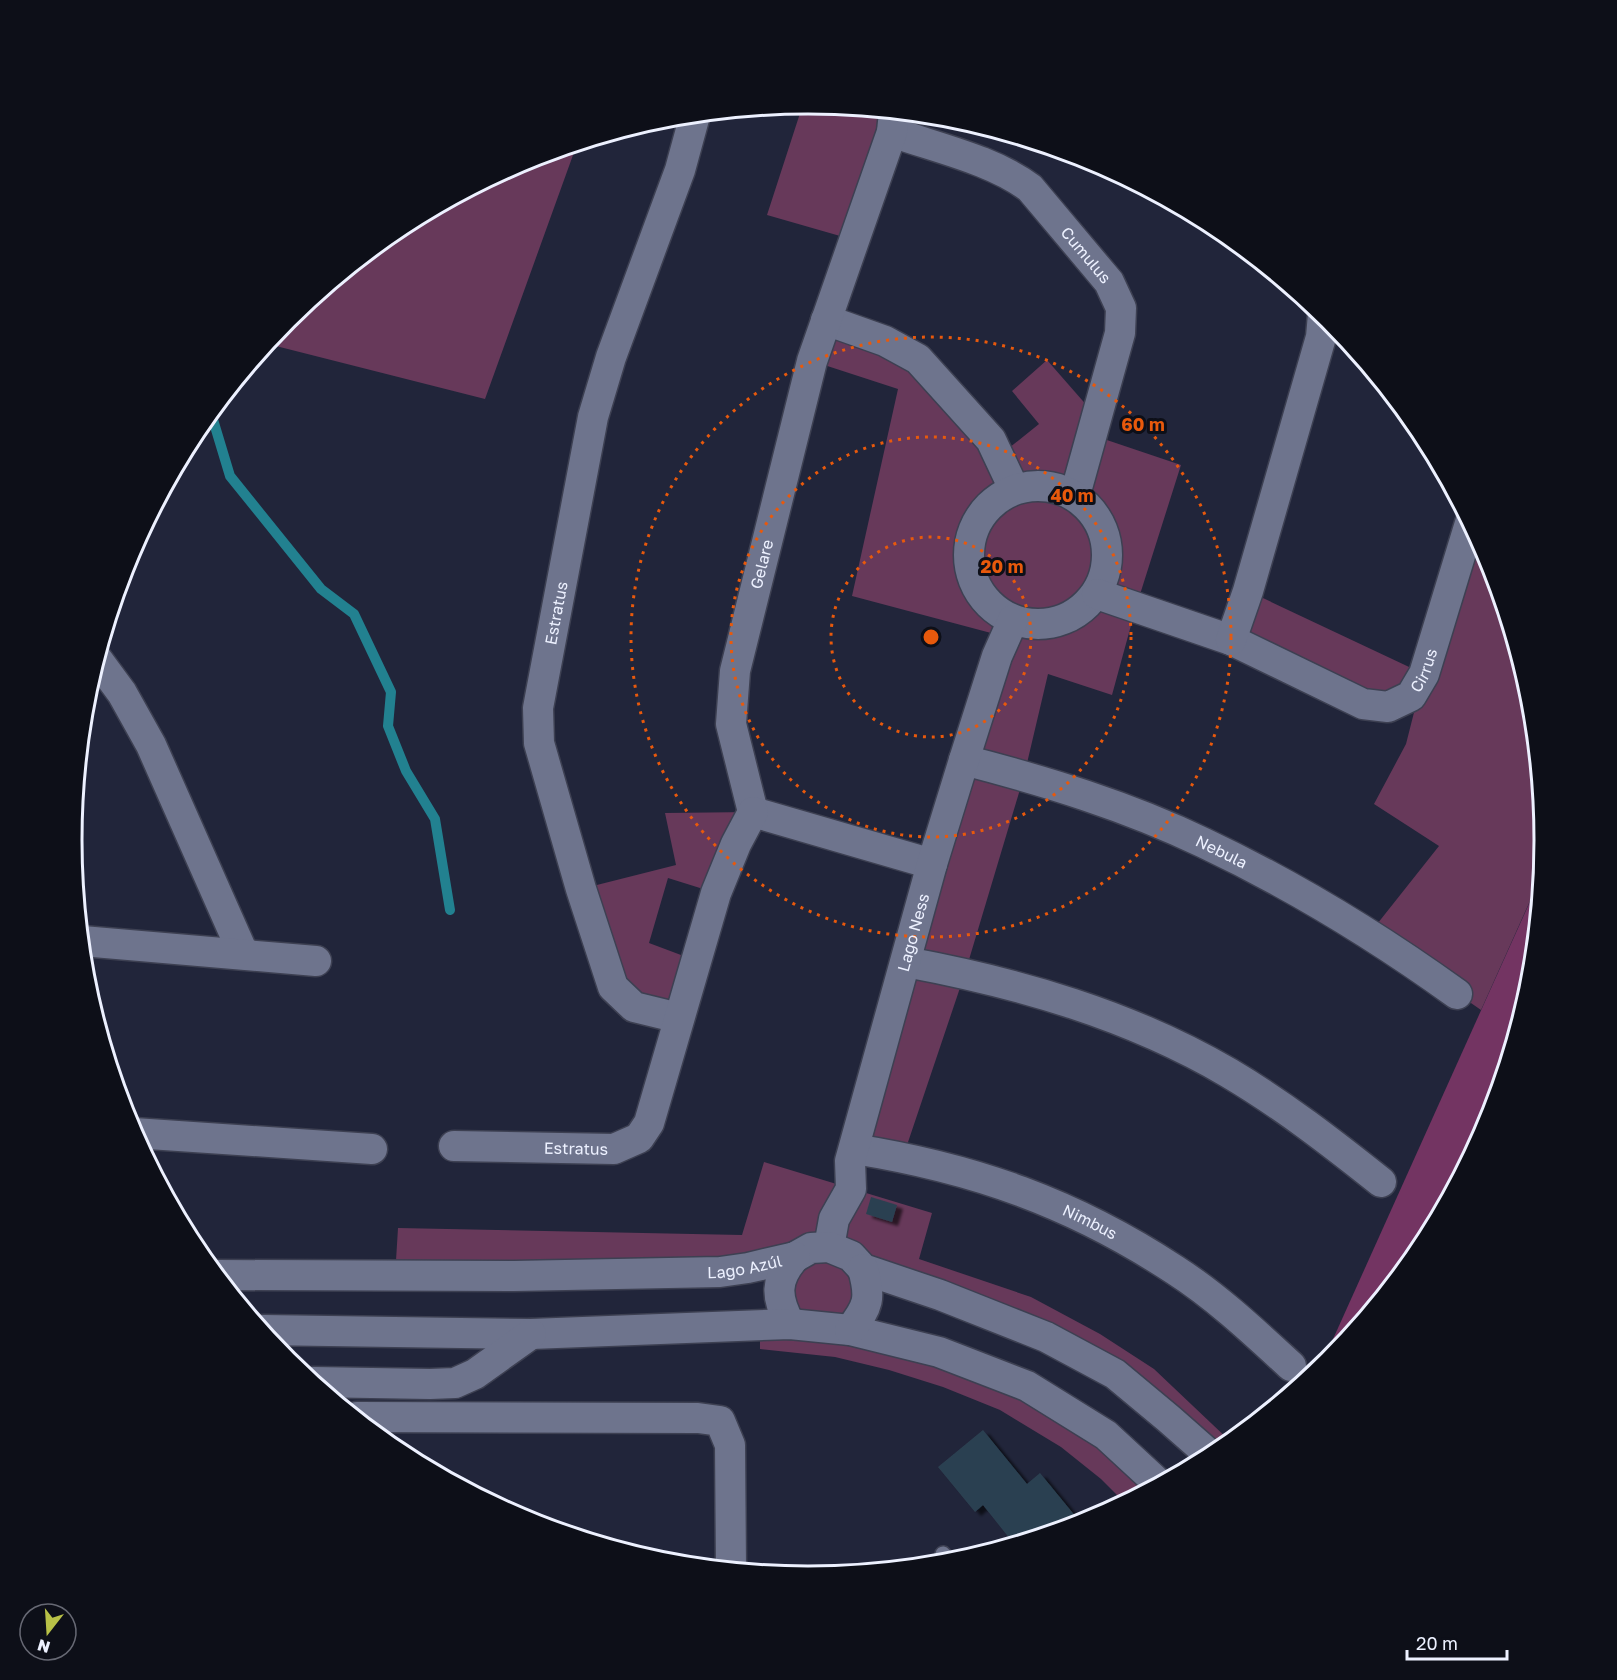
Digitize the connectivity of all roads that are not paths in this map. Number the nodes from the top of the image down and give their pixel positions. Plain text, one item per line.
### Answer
1 (893, 122) edge
2 (693, 124) edge
3 (826, 320) junction
4 (1322, 327) edge
5 (1014, 489) junction
6 (1075, 495) junction
7 (1467, 534) edge
8 (1097, 594) junction
9 (1013, 620) junction
10 (1231, 640) junction
11 (103, 668) edge
12 (964, 760) junction
13 (753, 812) junction
14 (932, 864) junction
15 (90, 942) edge
16 (243, 953) junction
17 (316, 961) dead end
18 (906, 962) junction
19 (1457, 994) dead end
20 (679, 1018) junction
21 (145, 1134) edge
22 (454, 1146) dead end
23 (372, 1149) dead end
24 (852, 1155) junction
25 (1381, 1182) dead end
26 (832, 1233) junction
27 (795, 1257) junction
28 (862, 1269) junction
29 (228, 1275) edge
30 (790, 1324) junction
31 (274, 1330) edge
32 (850, 1330) junction
33 (531, 1334) junction
34 (1291, 1366) dead end
35 (326, 1382) edge
36 (368, 1417) edge
37 (1203, 1450) edge
38 (1153, 1479) edge
39 (731, 1561) edge

1 - 3 street, Gelare
1 - 6 street, Cumulus
2 - 20 street, Estratus
3 - 5 street
3 - 13 street, Gelare
4 - 10 street
5 - 6 street
5 - 9 street
6 - 8 street
7 - 10 street, Cirrus
8 - 9 street
8 - 10 street, Cirrus
9 - 12 street, Lago Ness
11 - 16 street
12 - 14 street, Lago Ness
12 - 19 street, Nebula
13 - 14 street
13 - 20 street, Estratus
14 - 18 street, Lago Ness
15 - 16 street
16 - 17 street
18 - 24 street, Lago Ness
18 - 25 street
20 - 22 street, Estratus
21 - 23 street
24 - 26 street, Lago Ness
24 - 34 street, Nimbus
26 - 27 street, Lago Azúl
26 - 28 street
27 - 29 street, Lago Azúl
27 - 30 street
28 - 32 street
28 - 37 street
30 - 32 street
30 - 33 street
31 - 33 street
32 - 38 street
33 - 35 street
36 - 39 street

